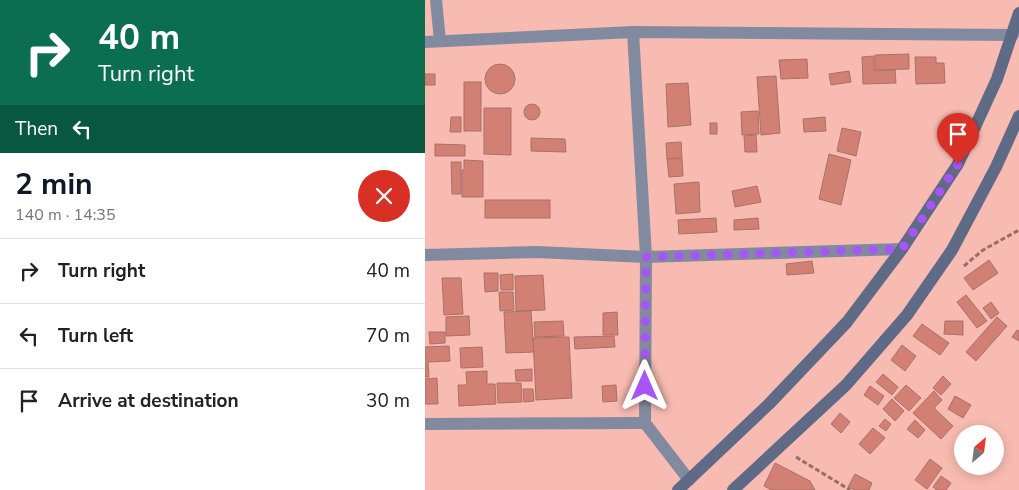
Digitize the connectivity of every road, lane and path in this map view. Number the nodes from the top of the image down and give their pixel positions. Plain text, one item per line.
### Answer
1 (436, 0) edge
2 (1019, 13) edge
3 (633, 32) junction
4 (1013, 35) junction
5 (439, 40) junction
6 (425, 42) edge
7 (1019, 116) edge
8 (902, 249) junction
9 (425, 255) edge
10 (646, 257) junction
11 (645, 423) junction
12 (425, 424) edge
13 (780, 448) junction
14 (689, 480) junction
15 (678, 490) edge
16 (733, 490) edge
17 (850, 490) edge

1 - 5 street
2 - 4 main road
3 - 4 street
3 - 5 street
3 - 10 street
4 - 8 main road
5 - 6 street
7 - 13 main road
8 - 10 street
8 - 14 main road
9 - 10 street
10 - 11 street
11 - 12 street
11 - 14 street
13 - 16 main road
13 - 17 path
14 - 15 main road

